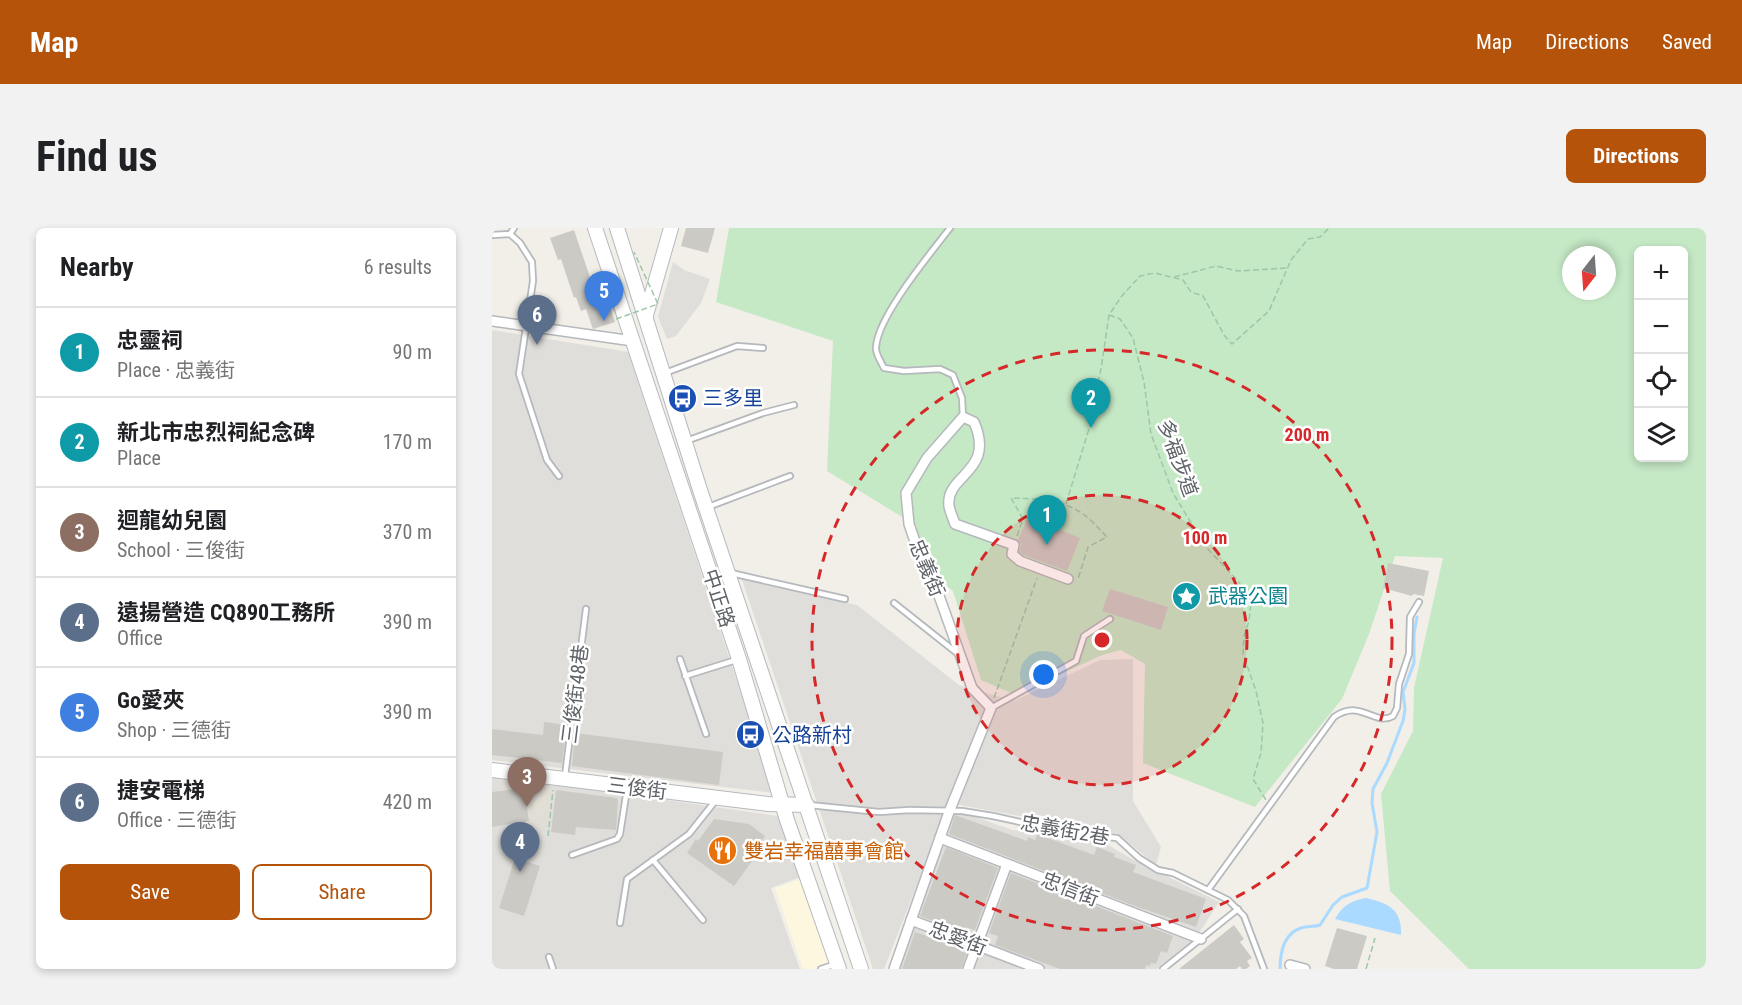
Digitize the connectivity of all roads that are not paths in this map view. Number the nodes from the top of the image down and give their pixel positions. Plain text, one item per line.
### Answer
1 (514, 228) edge
2 (595, 228) edge
3 (617, 228) edge
4 (671, 228) edge
5 (950, 228) edge
6 (510, 234) junction
7 (492, 235) edge
8 (645, 317) junction
9 (492, 321) edge
10 (526, 326) junction
11 (633, 341) junction
12 (762, 348) dead end
13 (663, 374) junction
14 (794, 405) dead end
15 (963, 417) junction
16 (685, 441) junction
17 (559, 476) dead end
18 (790, 476) dead end
19 (706, 508) junction
20 (728, 573) junction
21 (1068, 579) road end
22 (845, 599) dead end
23 (1419, 602) dead end
24 (894, 603) dead end
25 (586, 609) dead end
26 (1110, 618) dead end
27 (962, 657) junction
28 (680, 659) dead end
29 (739, 659) junction
30 (685, 676) junction
31 (991, 708) junction
32 (706, 734) dead end
33 (492, 770) edge
34 (559, 778) junction
35 (627, 786) junction
36 (718, 798) junction
37 (783, 805) junction
38 (807, 805) junction
39 (949, 812) junction
40 (940, 838) junction
41 (572, 855) dead end
42 (653, 860) junction
43 (1007, 864) junction
44 (1208, 890) junction
45 (1238, 909) junction
46 (703, 920) dead end
47 (911, 920) junction
48 (620, 923) dead end
49 (1201, 939) junction
50 (977, 945) junction
51 (549, 957) dead end
52 (1290, 965) dead end
53 (838, 966) edge
54 (553, 969) edge
55 (821, 969) edge
56 (861, 969) edge
57 (894, 969) edge
58 (968, 969) edge
59 (1039, 969) edge
60 (1163, 969) edge
61 (1264, 969) edge
62 (1305, 969) edge

1 - 6 lane
2 - 11 main road, 中正路
3 - 8 main road, 中正路
4 - 8 main road
5 - 15 lane
6 - 7 lane
6 - 10 lane
8 - 11 main road
8 - 13 main road, 中正路
9 - 10 street
10 - 11 street
10 - 17 lane
11 - 29 main road, 中正路
12 - 13 lane
13 - 16 main road, 中正路
14 - 16 lane
15 - 21 street
15 - 27 street, 忠義街
16 - 19 main road, 中正路
18 - 19 lane
19 - 20 main road, 中正路
20 - 22 lane
20 - 38 main road, 中正路
23 - 44 lane
24 - 27 lane
25 - 34 lane, 三俊街48巷
26 - 31 lane
27 - 31 street, 忠義街
28 - 30 lane
29 - 30 lane
29 - 37 main road, 中正路
30 - 32 lane
31 - 39 street
33 - 34 main road, 三俊街
34 - 35 main road, 三俊街
35 - 36 main road, 三俊街
35 - 41 lane
36 - 37 main road, 三俊街
36 - 42 lane
37 - 38 main road, 三俊街
37 - 53 main road, 中正路
38 - 39 lane, 忠義街2巷
38 - 56 main road, 中正路
39 - 40 street
39 - 44 lane, 忠義街2巷
40 - 43 street, 忠信街
40 - 47 street
42 - 46 lane
42 - 48 lane
43 - 49 street, 忠信街
43 - 50 street
44 - 45 lane, 忠義街2巷
45 - 49 lane
45 - 61 lane, 忠義街2巷
47 - 50 street, 忠愛街
47 - 57 street
49 - 60 lane
50 - 58 street
50 - 59 street, 忠愛街
51 - 54 lane
52 - 62 street
53 - 55 lane

